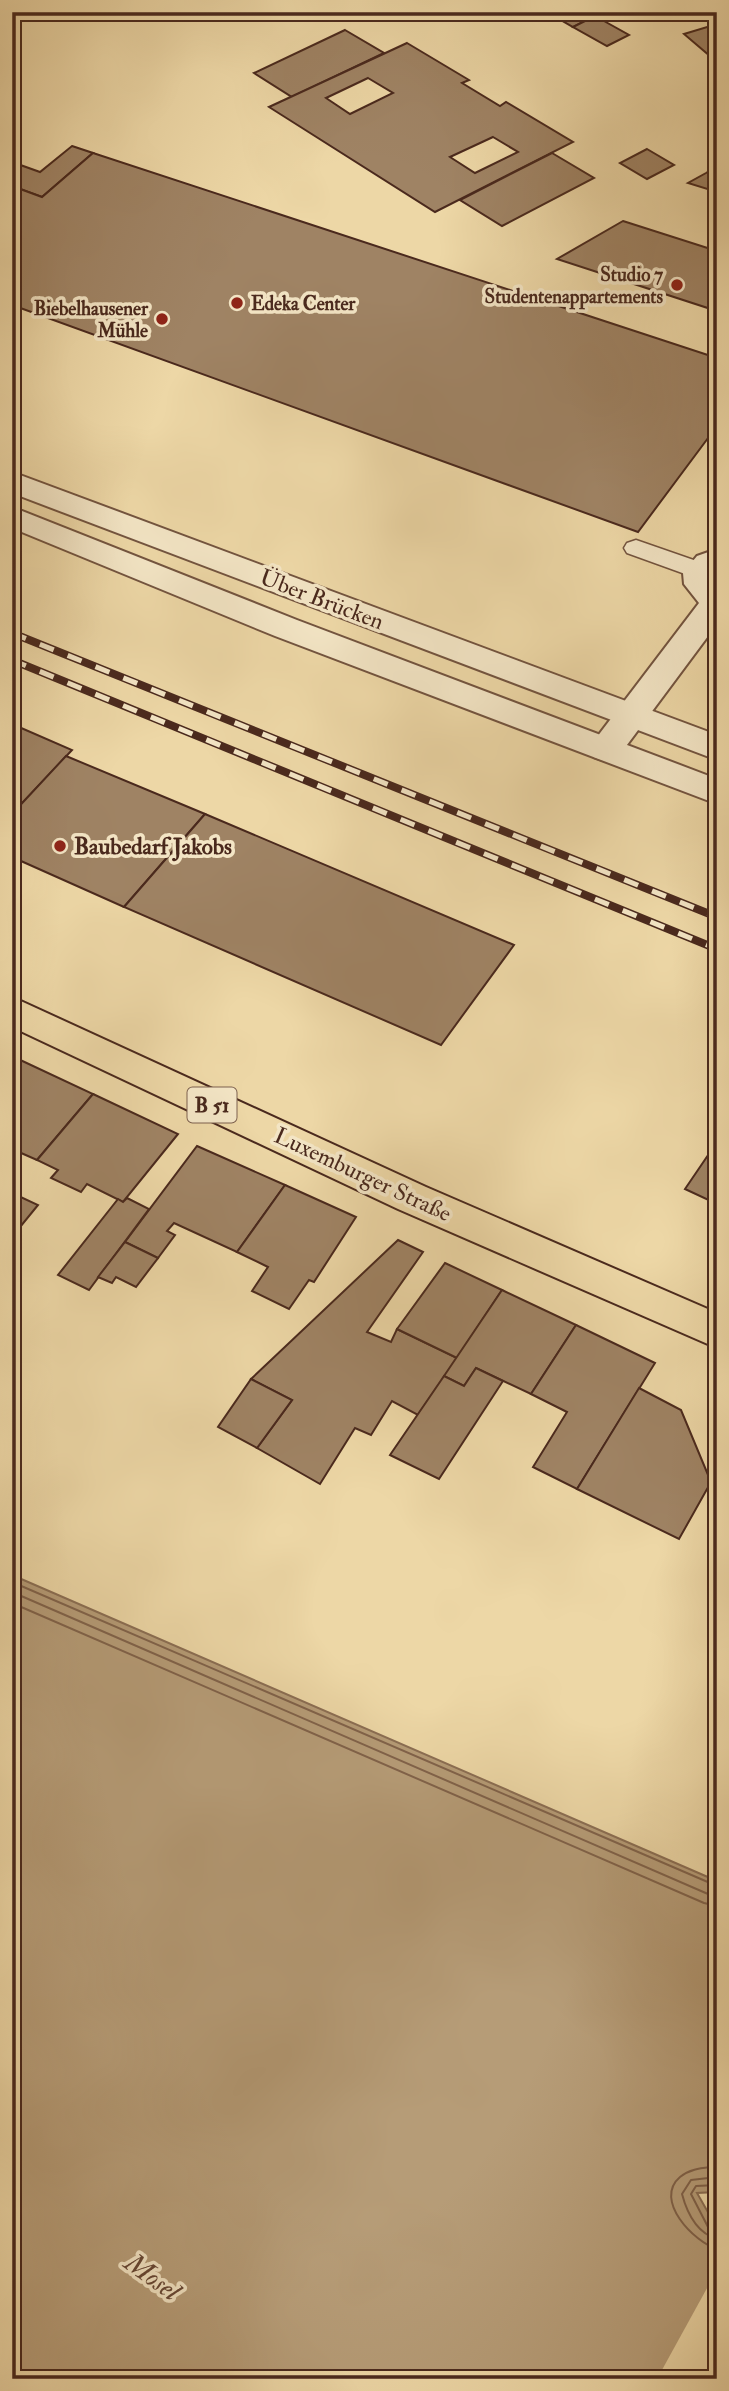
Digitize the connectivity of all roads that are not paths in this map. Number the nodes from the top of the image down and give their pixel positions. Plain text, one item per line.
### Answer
1 (12, 482) edge
2 (12, 517) edge
3 (636, 548) dead end
4 (708, 565) edge
5 (717, 600) edge
6 (631, 715) junction
7 (717, 748) edge
8 (606, 749) junction
9 (717, 792) edge
10 (12, 1012) edge
11 (717, 1331) edge

1 - 6 street, Über Brücken
2 - 8 street, Über Brücken
3 - 4 lane
4 - 5 street
5 - 6 street
6 - 7 street, Über Brücken
6 - 8 street
8 - 9 street, Über Brücken
10 - 11 main road, Luxemburger Straße / B 51

